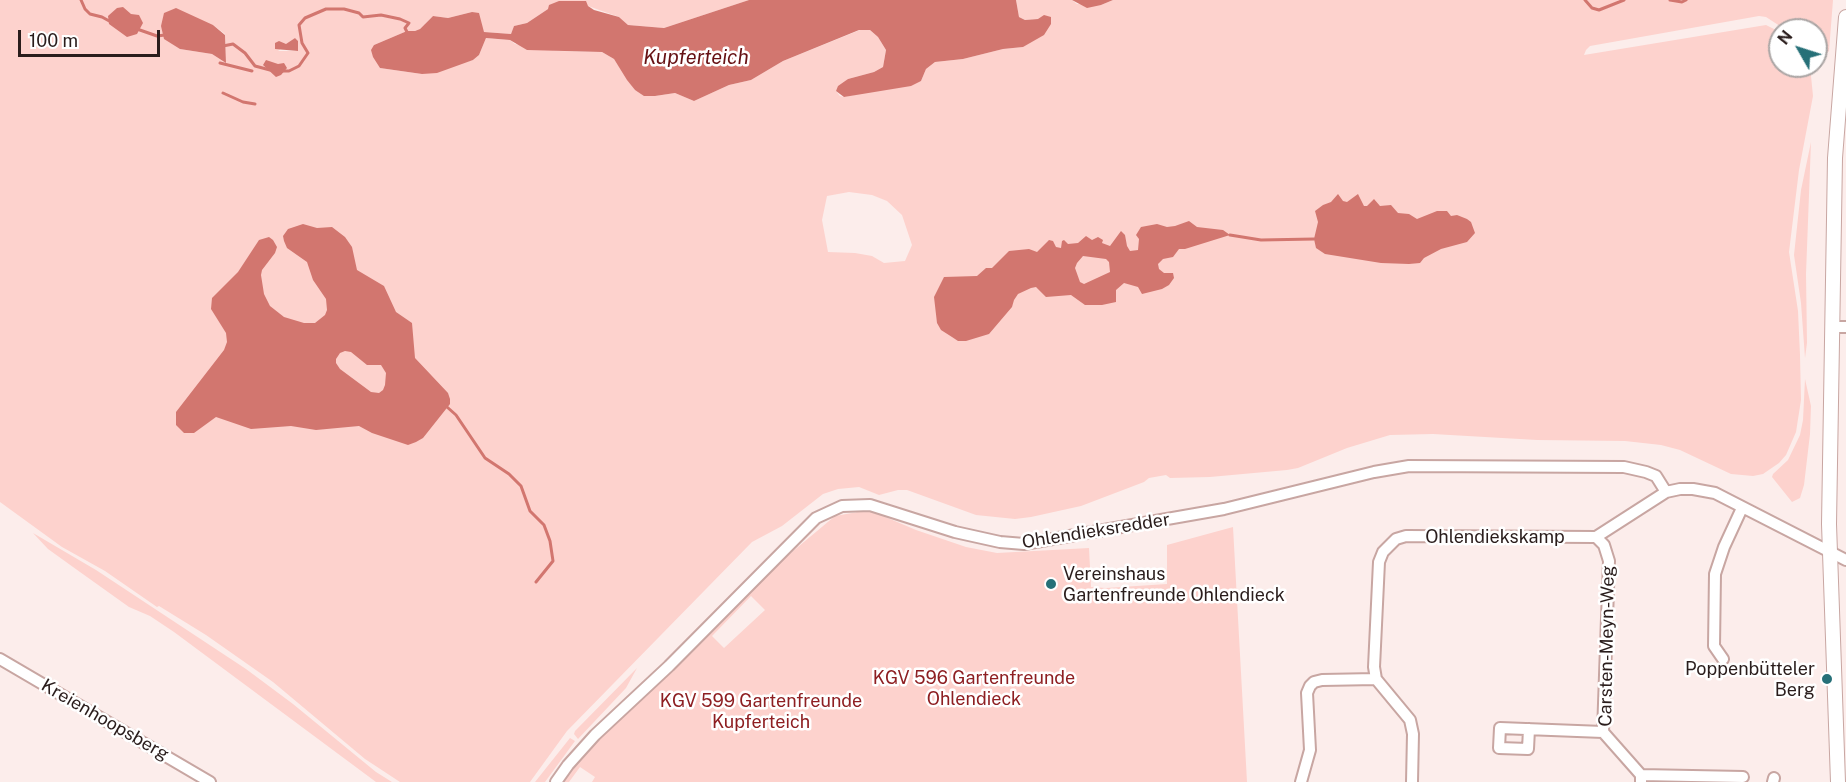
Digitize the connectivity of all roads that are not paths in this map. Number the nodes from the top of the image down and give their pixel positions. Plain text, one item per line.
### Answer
1 (1846, 17) edge
2 (1840, 327) edge
3 (1666, 492) junction
4 (1742, 508) junction
5 (1596, 537) junction
6 (1829, 550) junction
7 (1846, 560) edge
8 (0, 659) edge
9 (1723, 659) dead end
10 (1376, 679) junction
11 (1529, 729) dead end
12 (1603, 732) junction
13 (1743, 777) dead end
14 (1641, 778) edge
15 (210, 782) edge
16 (556, 782) edge
17 (1301, 782) edge
18 (1412, 782) edge
19 (1839, 782) edge

1 - 2 main road
2 - 6 main road
3 - 4 street
3 - 5 street
3 - 16 street, Ohlendieksredder
4 - 6 street
4 - 9 street
5 - 10 street, Ohlendiekskamp
5 - 12 street, Carsten-Meyn-Weg
6 - 7 street
6 - 19 main road
8 - 15 street, Kreienhoopsberg
10 - 17 street
10 - 18 street
11 - 12 street
12 - 14 street, Carsten-Meyn-Weg
13 - 14 street

